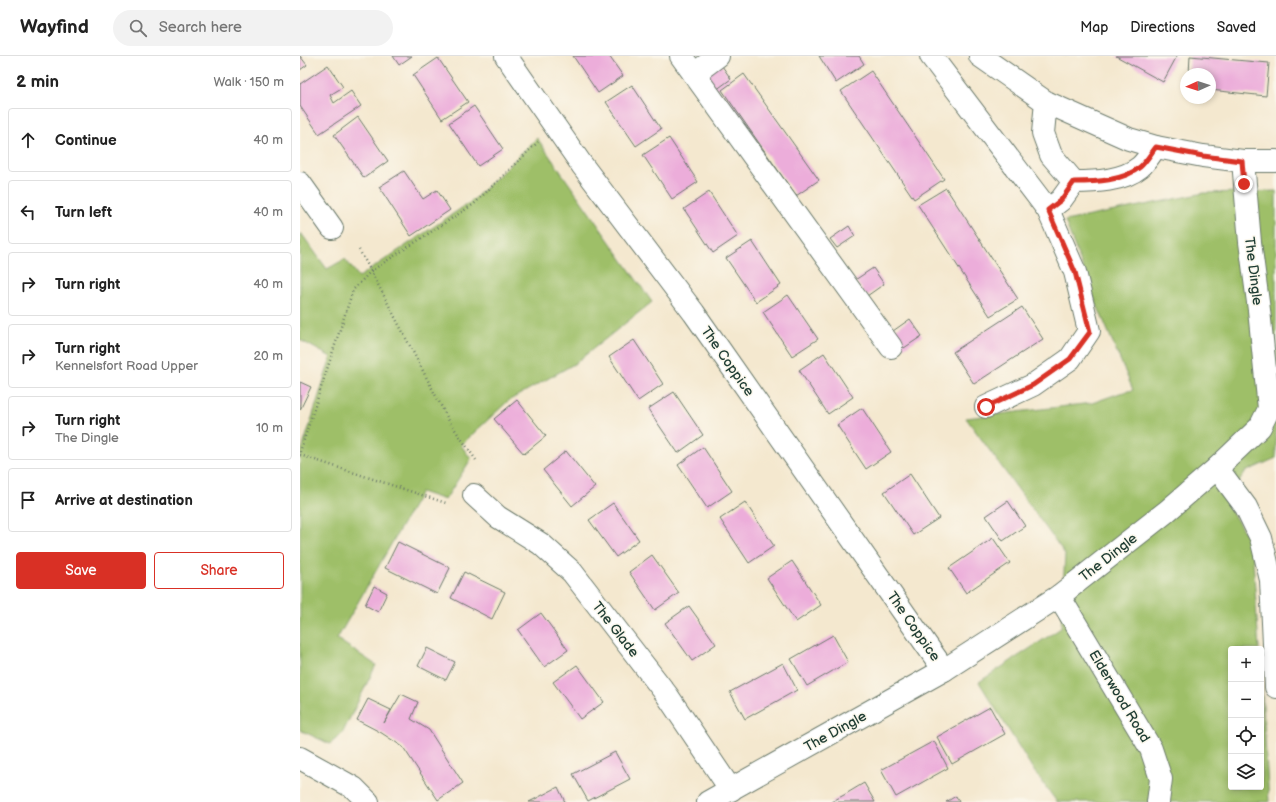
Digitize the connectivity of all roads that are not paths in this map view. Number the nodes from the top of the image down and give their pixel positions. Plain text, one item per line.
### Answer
1 (506, 56) edge
2 (681, 56) edge
3 (718, 56) edge
4 (931, 56) edge
5 (980, 56) edge
6 (694, 74) junction
7 (1046, 102) junction
8 (1156, 147) junction
9 (1242, 161) junction
10 (1276, 161) edge
11 (1074, 182) junction
12 (300, 183) edge
13 (1048, 210) junction
14 (332, 228) dead end
15 (891, 347) dead end
16 (986, 407) dead end
17 (1216, 468) junction
18 (474, 495) dead end
19 (1059, 596) junction
20 (944, 670) junction
21 (1276, 688) edge
22 (300, 758) edge
23 (731, 790) junction
24 (368, 802) edge
25 (708, 802) edge
26 (1158, 802) edge

1 - 20 street, The Coppice
2 - 6 street
3 - 6 street
4 - 13 street
5 - 7 street
6 - 15 street
7 - 8 street
7 - 11 street
8 - 9 street
8 - 11 street
9 - 10 street
9 - 17 street, The Dingle
11 - 13 street
12 - 14 street
13 - 16 street
17 - 19 street, The Dingle
17 - 21 street
18 - 23 street, The Glade
19 - 20 street, The Dingle
19 - 26 street, Elderwood Road
20 - 23 street, The Dingle
22 - 24 street
23 - 25 street, The Dingle

